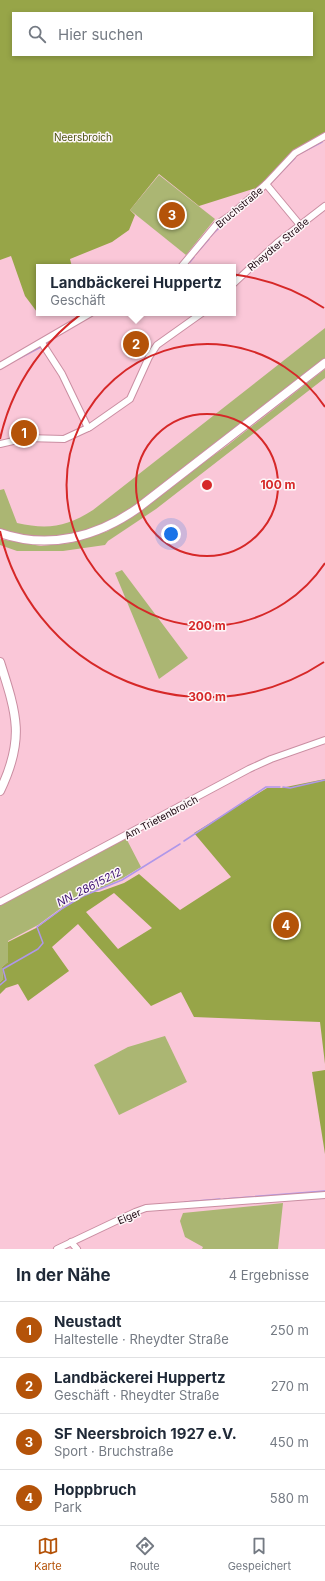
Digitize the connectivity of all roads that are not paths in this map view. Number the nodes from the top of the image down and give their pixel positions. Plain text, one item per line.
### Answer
1 (325, 136) edge
2 (266, 184) junction
3 (325, 206) edge
4 (300, 225) junction
5 (184, 264) edge
6 (236, 281) edge
7 (85, 316) edge
8 (198, 316) edge
9 (42, 343) junction
10 (325, 363) edge
11 (0, 366) edge
12 (88, 428) junction
13 (0, 444) edge
14 (0, 533) edge
15 (0, 662) edge
16 (325, 740) edge
17 (0, 791) edge
18 (0, 902) edge
19 (325, 1195) edge
20 (71, 1242) junction
21 (57, 1249) edge
22 (77, 1249) edge

1 - 2 street, Bruchstraße
2 - 4 street, Bruchstraße
2 - 5 street, Bruchstraße
3 - 4 street, Rheydter Straße
4 - 6 street, Rheydter Straße
7 - 9 street
8 - 12 street
9 - 11 street
9 - 12 street
10 - 14 main road
12 - 13 street
15 - 17 main road
16 - 18 street, Am Trietenbroich
19 - 20 street, Eiger
20 - 21 street, Eiger
20 - 22 street

